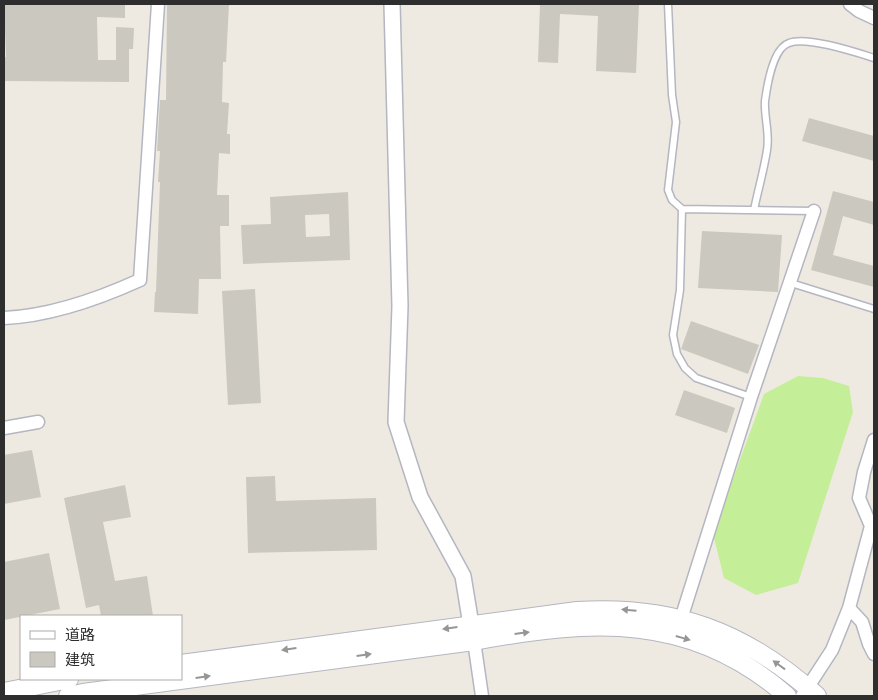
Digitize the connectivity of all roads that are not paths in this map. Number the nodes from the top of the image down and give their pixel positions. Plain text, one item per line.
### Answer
1 (158, 4) edge
2 (392, 4) edge
3 (668, 4) edge
4 (850, 4) edge
5 (874, 18) edge
6 (874, 58) edge
7 (682, 209) junction
8 (754, 210) junction
9 (814, 211) joint
10 (791, 282) junction
11 (874, 308) edge
12 (4, 318) edge
13 (751, 397) junction
14 (38, 422) dead end
15 (4, 428) edge
16 (874, 440) edge
17 (849, 608) junction
18 (681, 619) junction
19 (473, 633) junction
20 (874, 654) edge
21 (182, 664) edge
22 (182, 678) edge
23 (64, 680) edge
24 (170, 680) edge
25 (4, 692) edge
26 (808, 693) edge
27 (68, 696) edge
28 (482, 696) edge
29 (787, 696) edge

1 - 12 street
2 - 19 street
3 - 7 lane
4 - 5 street
6 - 8 lane
7 - 8 lane
7 - 13 lane
8 - 9 lane
9 - 10 street
10 - 11 lane
10 - 13 street
13 - 18 street
14 - 15 street
16 - 17 street
17 - 20 street
17 - 26 street
18 -> 19 main road
26 -> 18 main road
19 -> 21 main road
22 -> 19 main road
19 - 28 street
19 -> 29 main road
23 - 25 main road
27 -> 24 main road

